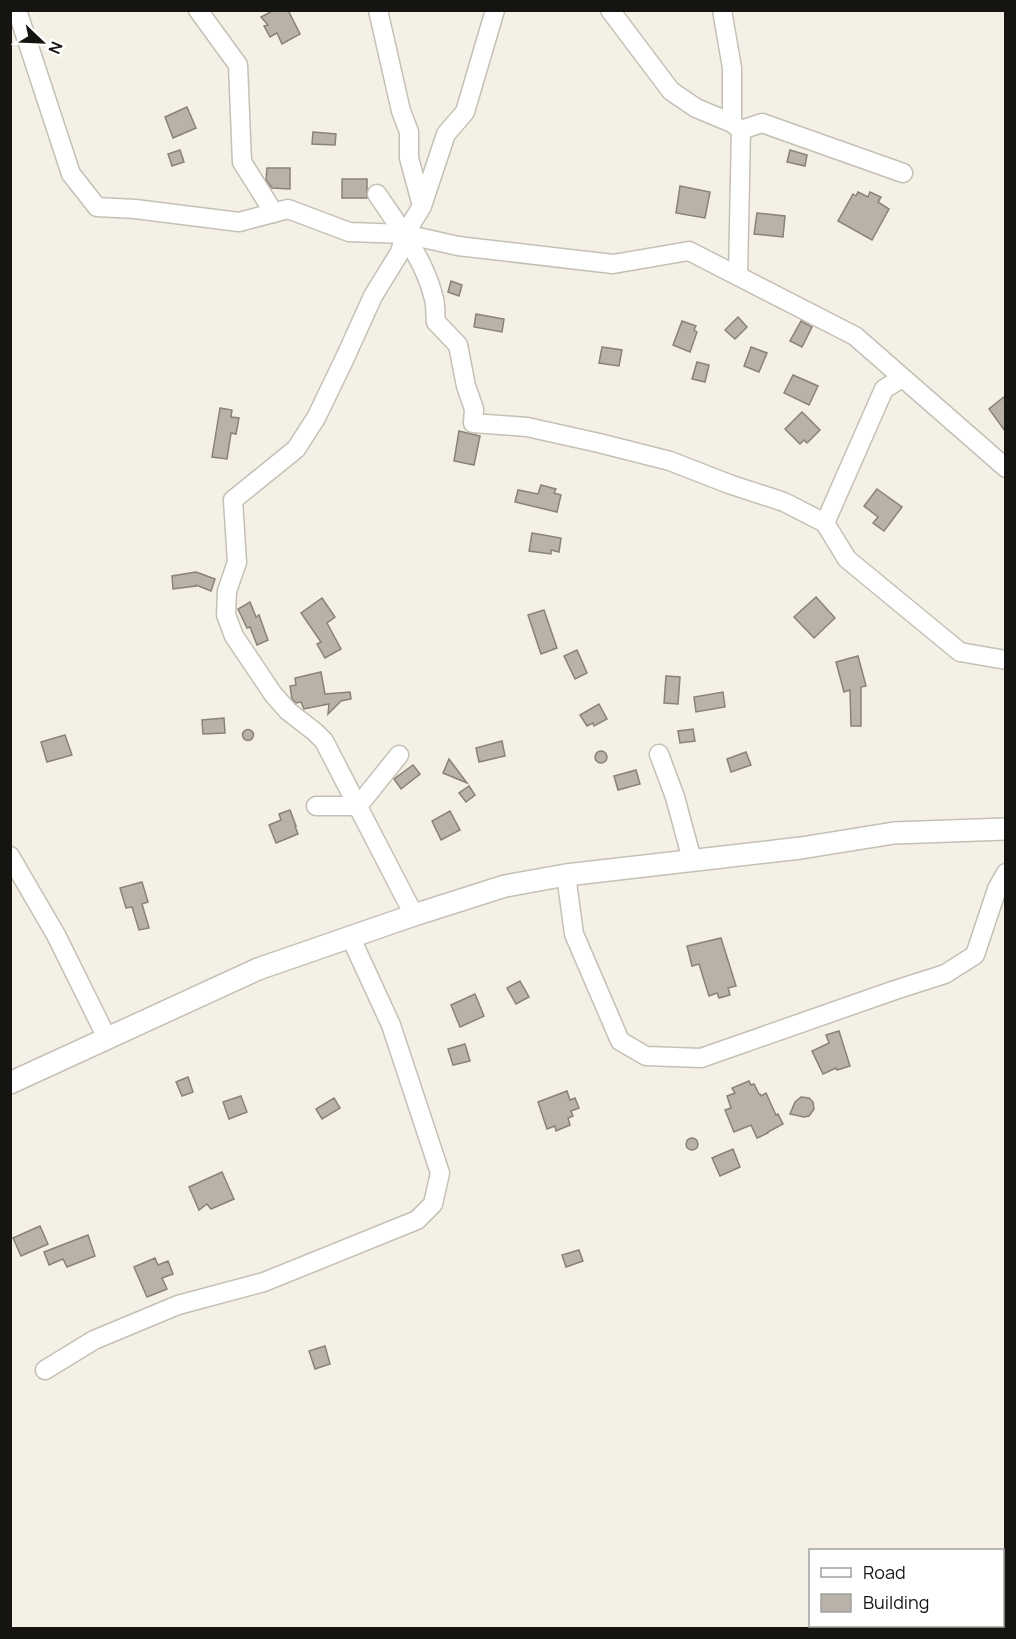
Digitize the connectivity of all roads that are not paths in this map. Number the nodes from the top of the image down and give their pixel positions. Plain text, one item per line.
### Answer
1 (17, 10) edge
2 (198, 10) edge
3 (378, 10) edge
4 (495, 10) edge
5 (610, 10) edge
6 (722, 10) edge
7 (736, 127) junction
8 (903, 173) dead end
9 (377, 194) dead end
10 (423, 206) junction
11 (274, 213) junction
12 (405, 234) junction
13 (738, 276) junction
14 (903, 378) junction
15 (1005, 468) edge
16 (825, 523) junction
17 (1005, 660) edge
18 (659, 754) dead end
19 (399, 755) dead end
20 (315, 806) dead end
21 (358, 806) junction
22 (1005, 829) edge
23 (10, 856) edge
24 (692, 860) junction
25 (1005, 873) edge
26 (566, 875) junction
27 (414, 915) junction
28 (350, 936) junction
29 (107, 1038) junction
30 (10, 1083) edge
31 (45, 1370) dead end

1 - 11 street
2 - 11 street
3 - 10 street
4 - 10 street
5 - 7 street
6 - 7 street
7 - 8 street
7 - 13 street
9 - 12 street
10 - 12 street
11 - 12 street
12 - 13 street
12 - 16 street
12 - 21 street
13 - 14 street
14 - 15 street
14 - 16 street
16 - 17 street
18 - 24 street
19 - 21 street
20 - 21 street
21 - 27 street
22 - 24 street
23 - 29 street
24 - 26 street
25 - 26 street
26 - 27 street
27 - 28 street
28 - 29 street
28 - 31 street
29 - 30 street

